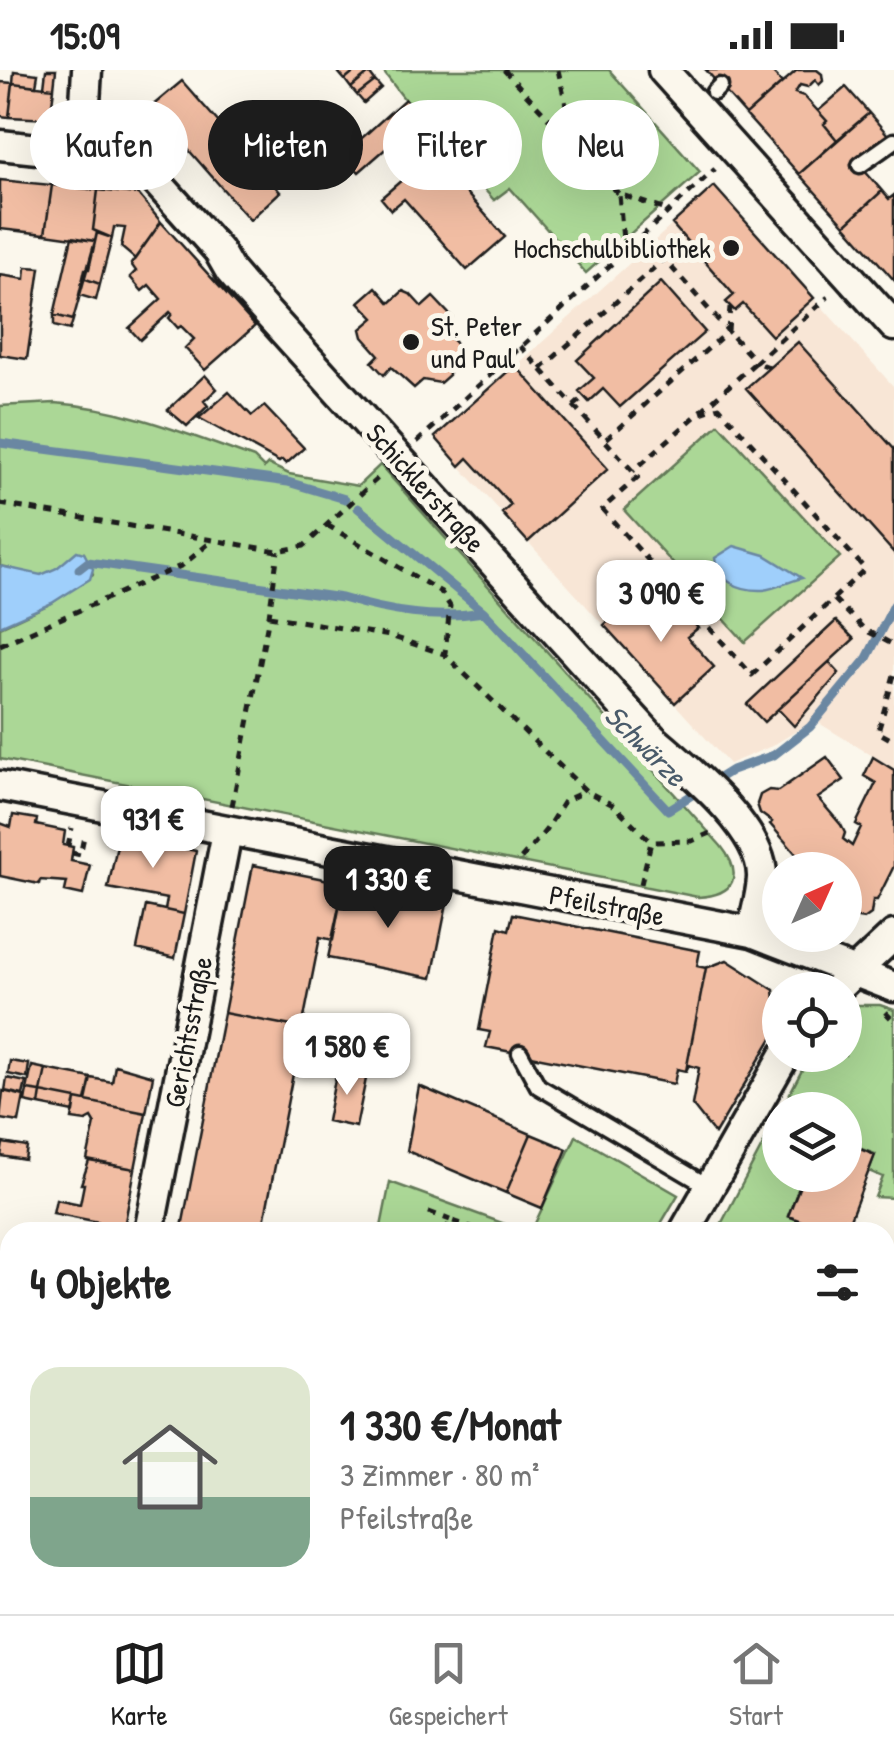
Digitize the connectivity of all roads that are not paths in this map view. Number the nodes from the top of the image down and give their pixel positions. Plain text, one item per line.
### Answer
1 (87, 70) edge
2 (663, 70) edge
3 (85, 100) edge
4 (894, 142) edge
5 (0, 145) edge
6 (30, 148) edge
7 (860, 166) dead end
8 (163, 190) edge
9 (894, 326) edge
10 (0, 786) edge
11 (229, 820) junction
12 (752, 932) junction
13 (894, 935) edge
14 (829, 972) edge
15 (855, 972) edge
16 (862, 983) edge
17 (894, 986) edge
18 (520, 1053) dead end
19 (775, 1072) edge
20 (710, 1188) junction
21 (151, 1222) edge
22 (690, 1222) edge

1 - 3 street
2 - 9 street
4 - 7 lane
5 - 6 street, Schicklerstraße
8 - 12 street, Schicklerstraße
10 - 11 street, Pfeilstraße
11 - 12 street, Pfeilstraße
11 - 21 street, Gerichtsstraße
12 - 14 street, Pfeilstraße
13 - 15 street
16 - 17 street, Pfeilstraße
18 - 20 lane
19 - 20 street
20 - 22 street

